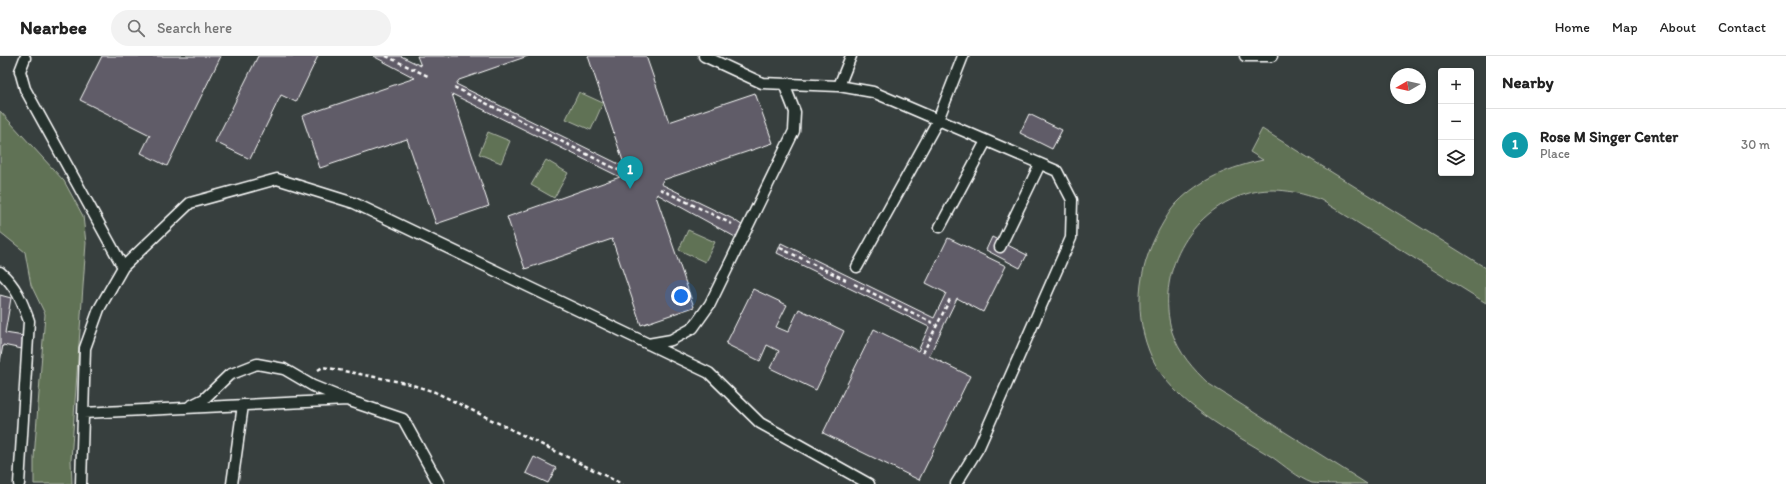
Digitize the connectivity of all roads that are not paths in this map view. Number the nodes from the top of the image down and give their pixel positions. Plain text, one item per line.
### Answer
1 (704, 56) edge
2 (851, 56) edge
3 (963, 56) edge
4 (1245, 56) edge
5 (1272, 56) edge
6 (25, 58) dead end
7 (784, 84) junction
8 (839, 86) junction
9 (938, 120) junction
10 (986, 141) junction
11 (1040, 164) junction
12 (940, 227) dead end
13 (1000, 247) dead end
14 (857, 266) dead end
15 (123, 267) junction
16 (0, 272) edge
17 (648, 344) junction
18 (347, 400) junction
19 (243, 405) junction
20 (185, 408) junction
21 (83, 413) junction
22 (20, 484) edge
23 (82, 484) edge
24 (232, 484) edge
25 (439, 484) edge
26 (869, 484) edge
27 (956, 484) edge

1 - 7 lane
2 - 8 lane
3 - 9 lane
4 - 5 lane
6 - 15 lane
7 - 8 lane
7 - 17 lane
8 - 9 lane
9 - 10 lane
9 - 14 lane
10 - 11 lane
10 - 12 lane
11 - 13 lane
11 - 27 lane
15 - 17 lane
15 - 21 lane
16 - 22 lane
17 - 26 lane
18 - 19 lane
18 - 20 lane
18 - 25 lane
19 - 20 lane
19 - 24 lane
20 - 21 lane
21 - 23 lane

